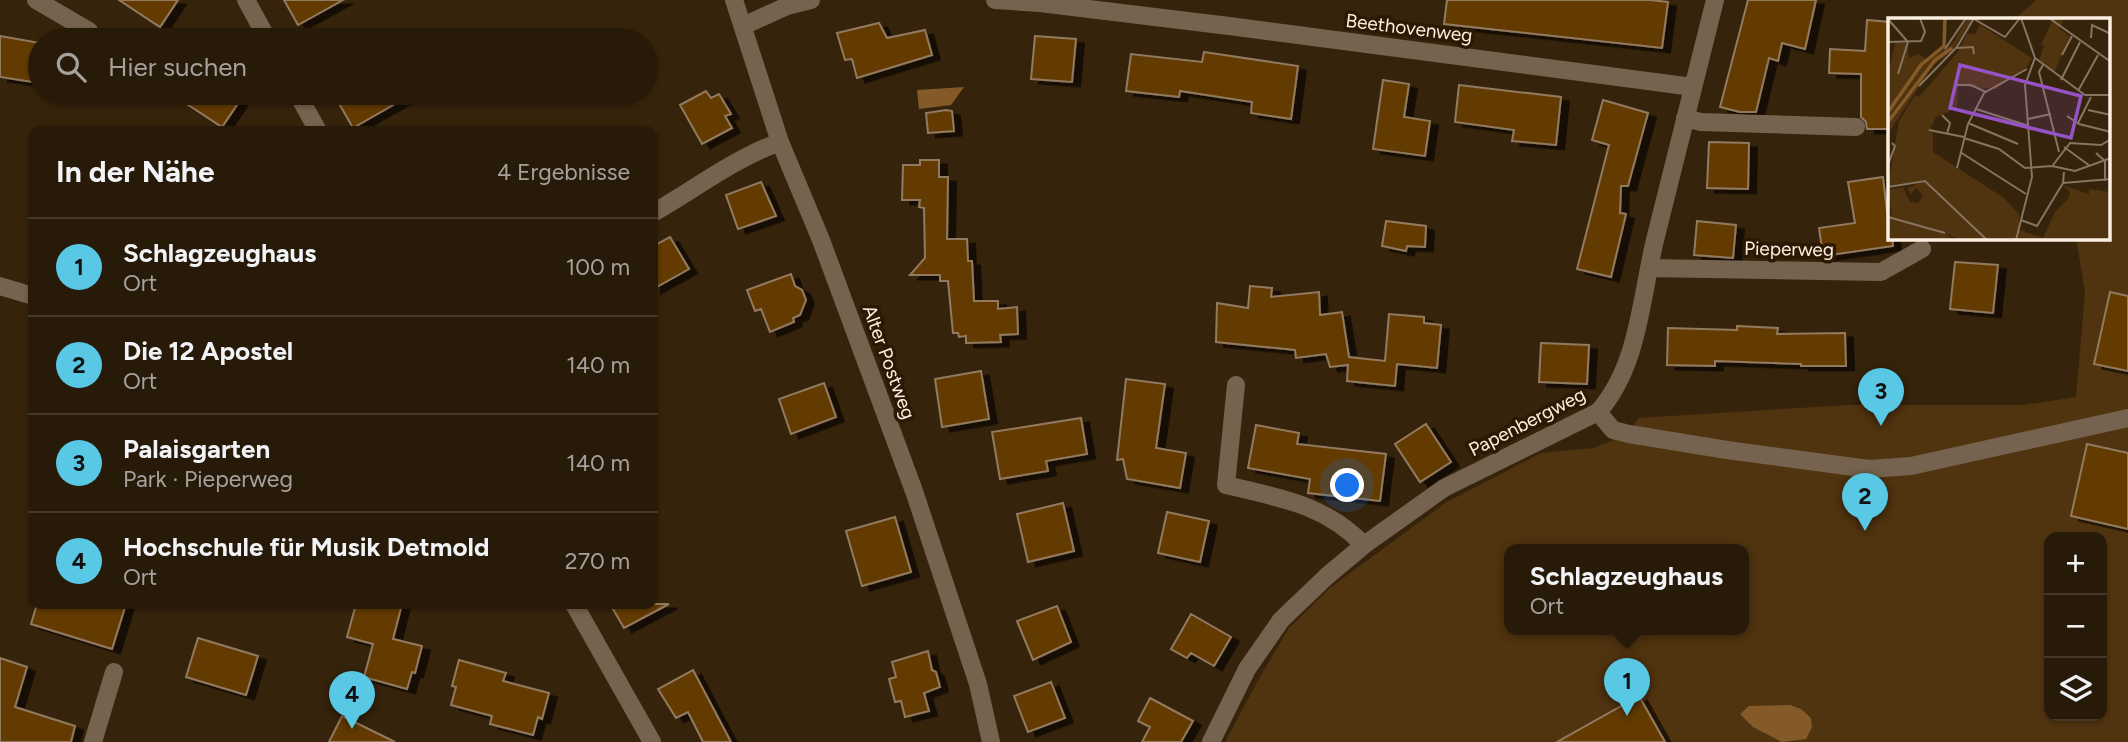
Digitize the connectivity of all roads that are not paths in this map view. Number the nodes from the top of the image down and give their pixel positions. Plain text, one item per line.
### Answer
1 (36, 0) edge
2 (246, 0) edge
3 (734, 0) edge
4 (811, 0) edge
5 (995, 0) edge
6 (1715, 0) edge
7 (743, 26) junction
8 (84, 28) edge
9 (261, 28) edge
10 (1693, 86) junction
11 (304, 105) edge
12 (1685, 118) junction
13 (315, 126) edge
14 (1856, 127) dead end
15 (780, 142) junction
16 (658, 210) edge
17 (1922, 249) dead end
18 (1648, 268) junction
19 (0, 286) edge
20 (28, 294) edge
21 (1236, 386) dead end
22 (1598, 412) junction
23 (2128, 418) edge
24 (1364, 545) junction
25 (576, 609) edge
26 (114, 672) dead end
27 (93, 742) edge
28 (652, 742) edge
29 (991, 742) edge
30 (1211, 742) edge

1 - 8 street
2 - 9 street
3 - 7 street, Alter Postweg
4 - 7 street
5 - 10 street, Beethovenweg
6 - 10 street, Papenbergweg
7 - 15 street, Alter Postweg
10 - 12 street, Papenbergweg
11 - 13 street
12 - 14 street
12 - 18 street, Papenbergweg
15 - 16 street
15 - 29 street, Alter Postweg
17 - 18 street, Pieperweg
18 - 22 street, Papenbergweg
19 - 20 street
21 - 24 street
22 - 23 street
22 - 24 street, Papenbergweg
24 - 30 street, Papenbergweg
25 - 28 street
26 - 27 street

